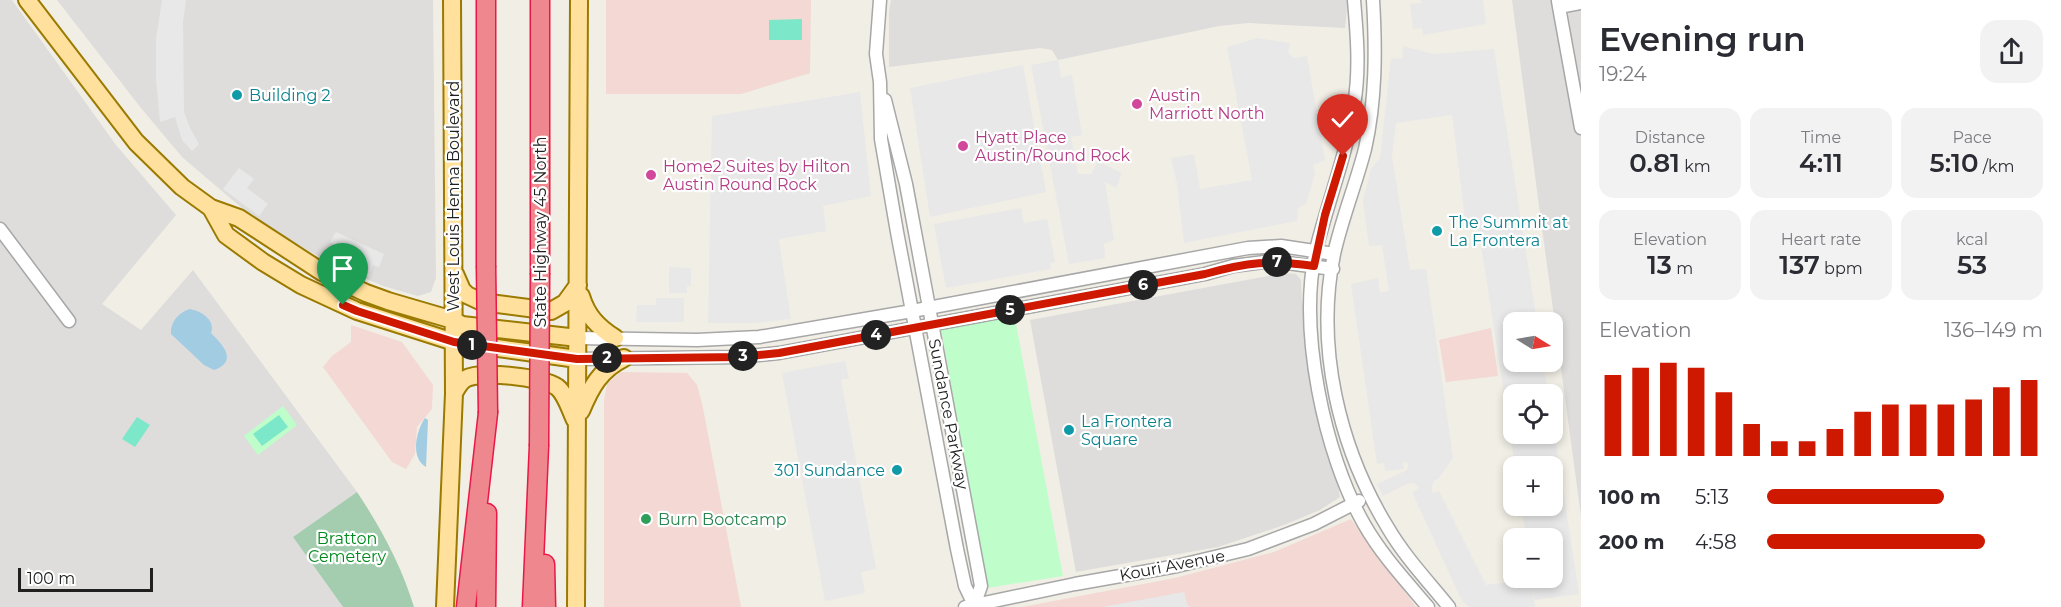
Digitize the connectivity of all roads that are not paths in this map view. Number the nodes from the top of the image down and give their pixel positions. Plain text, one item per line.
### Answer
1 (27, 0) edge
2 (452, 0) edge
3 (486, 0) edge
4 (540, 0) edge
5 (579, 0) edge
6 (880, 0) edge
7 (1354, 0) edge
8 (1373, 0) edge
9 (1581, 3) edge
10 (1558, 4) edge
11 (1576, 73) edge
12 (880, 82) junction
13 (1581, 128) edge
14 (210, 208) junction
15 (0, 229) edge
16 (1316, 251) junction
17 (1334, 254) junction
18 (1314, 266) junction
19 (1333, 268) junction
20 (454, 271) junction
21 (322, 272) junction
22 (578, 285) junction
23 (314, 291) junction
24 (929, 308) junction
25 (912, 311) junction
26 (453, 320) junction
27 (69, 321) dead end
28 (932, 324) junction
29 (915, 327) junction
30 (578, 338) junction
31 (615, 338) junction
32 (454, 342) junction
33 (624, 358) junction
34 (577, 359) junction
35 (454, 393) junction
36 (488, 412) junction
37 (576, 423) junction
38 (539, 446) junction
39 (1370, 496) junction
40 (1354, 503) junction
41 (445, 607) edge
42 (466, 607) edge
43 (486, 607) edge
44 (532, 607) edge
45 (546, 607) edge
46 (576, 607) edge
47 (972, 607) edge
48 (1428, 607) edge
49 (1449, 607) edge

1 - 14 main road
2 - 20 main road, West Louis Henna Boulevard
3 - 36 highway, bridge
4 - 38 highway, State Highway 45 North, bridge
5 - 22 main road
6 - 12 street, Sundance Parkway
7 - 16 street
8 - 17 street
9 - 10 street
10 - 11 street
11 - 13 street
12 - 24 street, Sundance Parkway
12 - 25 street, Sundance Parkway
14 - 21 main road
14 - 23 main road
15 - 27 street
16 - 17 street
16 - 18 street
16 - 24 street
17 - 19 street
18 - 19 street
18 - 28 street
18 - 40 street
19 - 39 street
20 - 22 main road
20 - 26 main road, West Louis Henna Boulevard
21 - 23 main road
21 - 26 main road
22 - 30 main road
22 - 31 main road
23 - 32 main road
24 - 25 street
24 - 28 street, Sundance Parkway
25 - 29 street, Sundance Parkway
25 - 31 street
26 - 30 main road
26 - 32 main road, West Louis Henna Boulevard
28 - 29 street
28 - 47 street, Sundance Parkway
29 - 33 street
29 - 47 street, Sundance Parkway
30 - 31 street
30 - 34 main road
32 - 34 main road
32 - 35 main road, West Louis Henna Boulevard
33 - 34 street
33 - 37 main road
34 - 37 main road
35 - 37 main road
35 - 41 main road, West Louis Henna Boulevard
36 - 42 highway
36 - 43 highway
37 - 46 main road
38 - 44 highway, State Highway 45 North
38 - 45 highway
39 - 40 street, Kouri Avenue
39 - 49 street
40 - 47 street, Kouri Avenue
40 - 48 street

